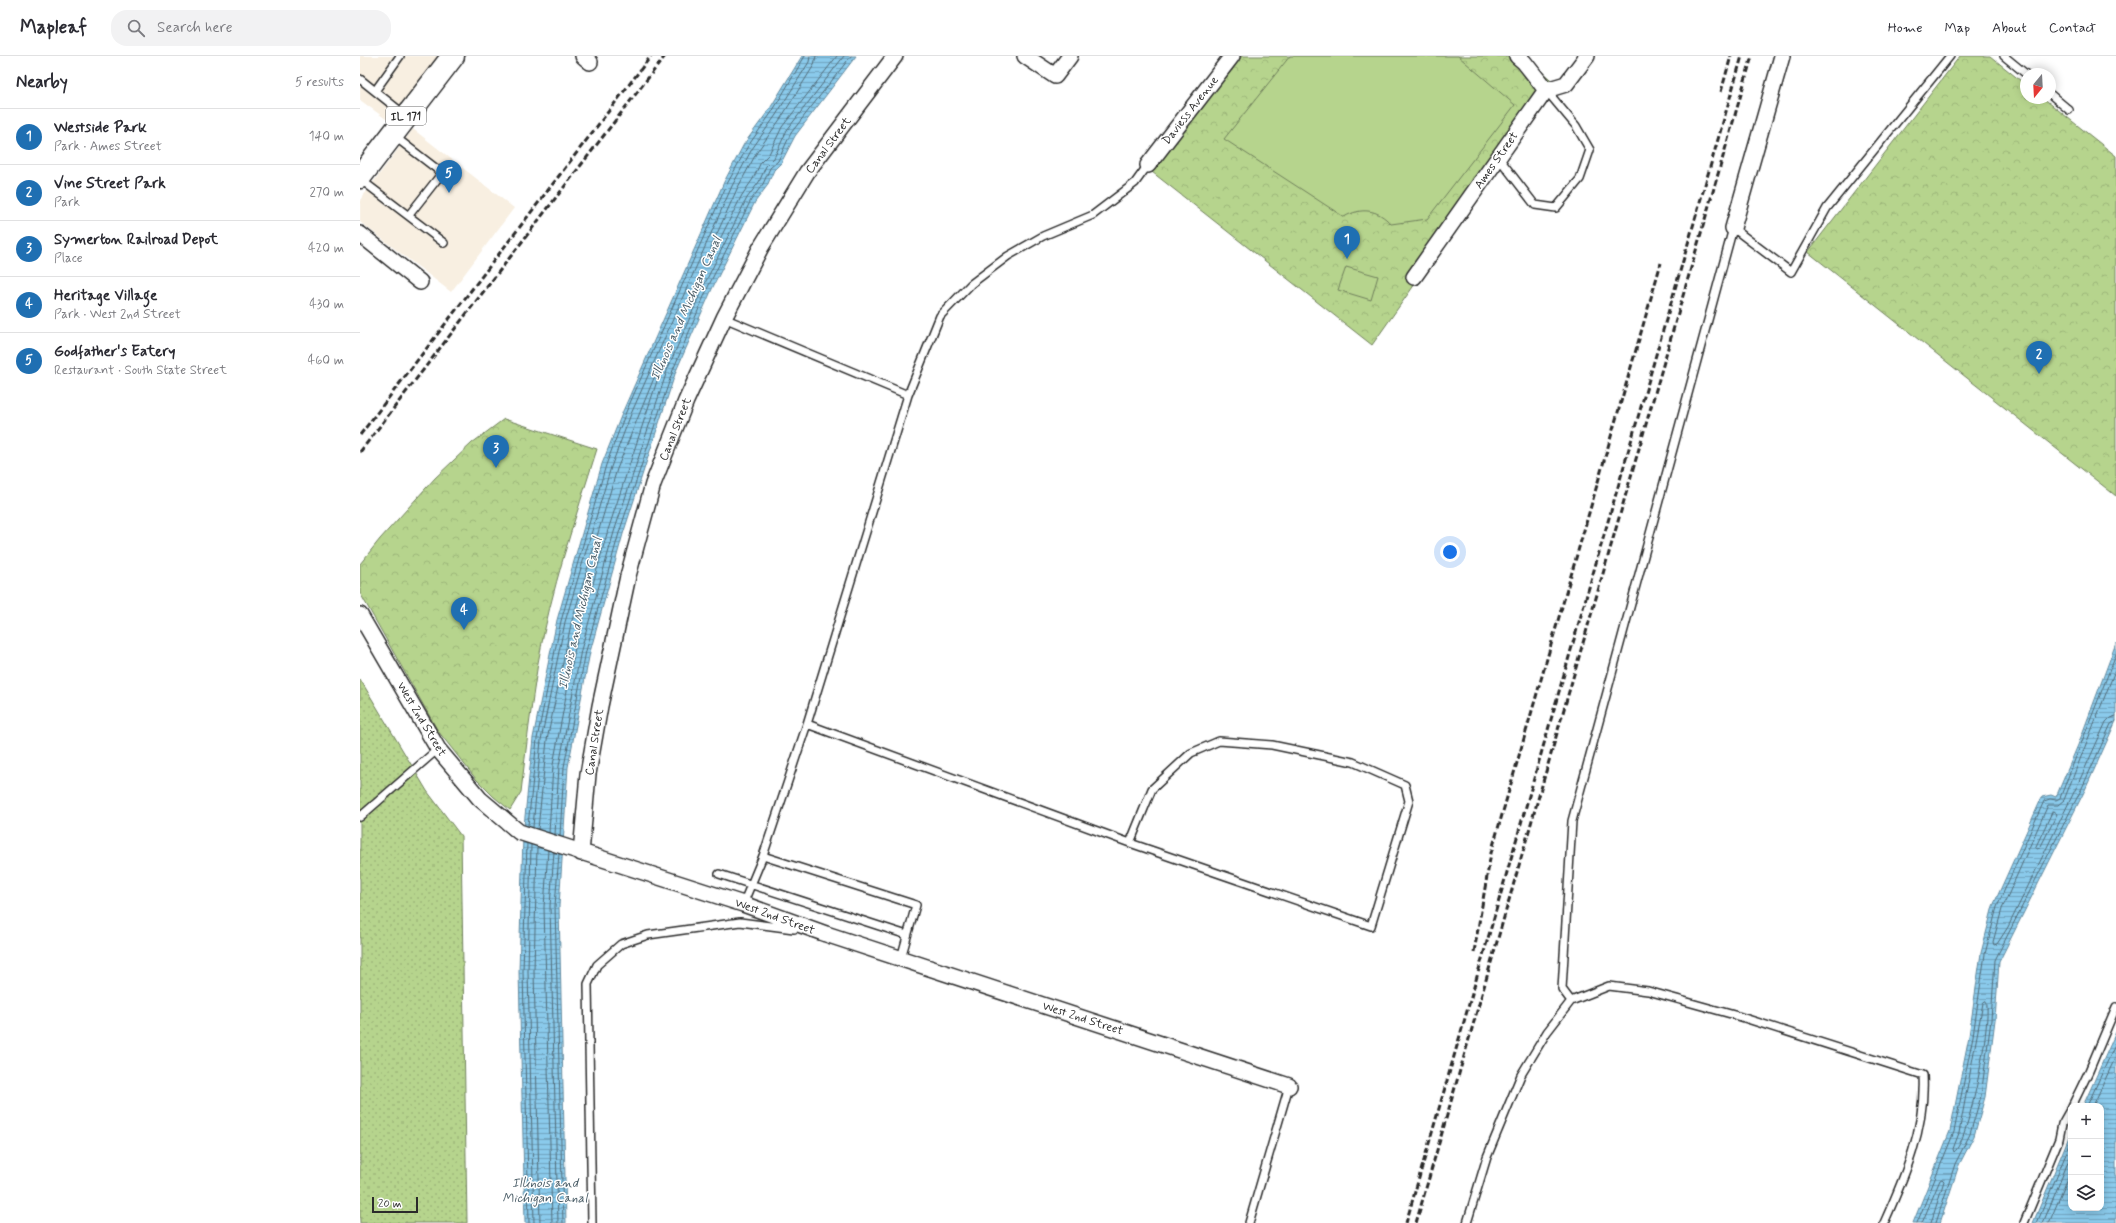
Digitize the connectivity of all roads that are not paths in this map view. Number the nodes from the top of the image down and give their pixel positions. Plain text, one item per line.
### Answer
1 (400, 56) edge
2 (452, 56) edge
3 (895, 56) edge
4 (1025, 56) edge
5 (1070, 56) edge
6 (1232, 56) edge
7 (1517, 56) edge
8 (1587, 56) edge
9 (1782, 56) edge
10 (1950, 56) edge
11 (2004, 56) edge
12 (2020, 69) edge
13 (360, 79) edge
14 (375, 90) junction
15 (1546, 90) junction
16 (2056, 99) edge
17 (2069, 110) dead end
18 (406, 117) junction
19 (393, 134) junction
20 (1498, 156) junction
21 (1148, 165) joint
22 (360, 178) edge
23 (409, 215) junction
24 (1733, 228) junction
25 (360, 234) edge
26 (444, 243) dead end
27 (1414, 277) dead end
28 (420, 282) dead end
29 (724, 318) junction
30 (908, 395) junction
31 (360, 615) edge
32 (807, 724) junction
33 (438, 749) junction
34 (360, 817) edge
35 (1130, 843) junction
36 (581, 853) junction
37 (764, 856) junction
38 (718, 874) dead end
39 (751, 885) junction
40 (743, 904) junction
41 (826, 934) junction
42 (907, 935) junction
43 (900, 958) junction
44 (1571, 1001) junction
45 (2116, 1007) edge
46 (1289, 1086) joint
47 (2073, 1103) edge
48 (2068, 1113) edge
49 (592, 1223) edge
50 (1249, 1223) edge
51 (1467, 1223) edge
52 (1884, 1223) edge
53 (2024, 1223) edge

1 - 14 lane
2 - 18 main road, IL 171
3 - 29 street, Canal Street
4 - 5 street
6 - 21 street, Daviess Avenue
7 - 15 street
8 - 15 street
9 - 24 street
10 - 24 lane
11 - 12 lane
13 - 14 lane
14 - 18 lane
15 - 20 street, Ames Street
15 - 20 lane
16 - 17 lane
18 - 19 main road, IL 171
19 - 22 main road, IL 171
19 - 23 lane
20 - 27 street, Ames Street
21 - 30 lane
22 - 23 lane
23 - 26 lane
24 - 44 lane
25 - 28 street
29 - 30 lane
29 - 36 street, Canal Street
30 - 32 lane
31 - 33 street, West 2nd Street
32 - 35 lane
32 - 37 lane
33 - 34 lane
33 - 36 street, West 2nd Street
35 - 35 lane
36 - 40 street, West 2nd Street
37 - 39 lane
37 - 42 lane
38 - 39 lane
39 - 40 lane
39 - 42 lane
40 - 41 street, West 2nd Street
41 - 43 street, West 2nd Street
41 - 49 lane
42 - 43 lane
43 - 46 street, West 2nd Street
44 - 51 lane
44 - 52 lane
45 - 47 lane
46 - 50 lane
48 - 53 lane

